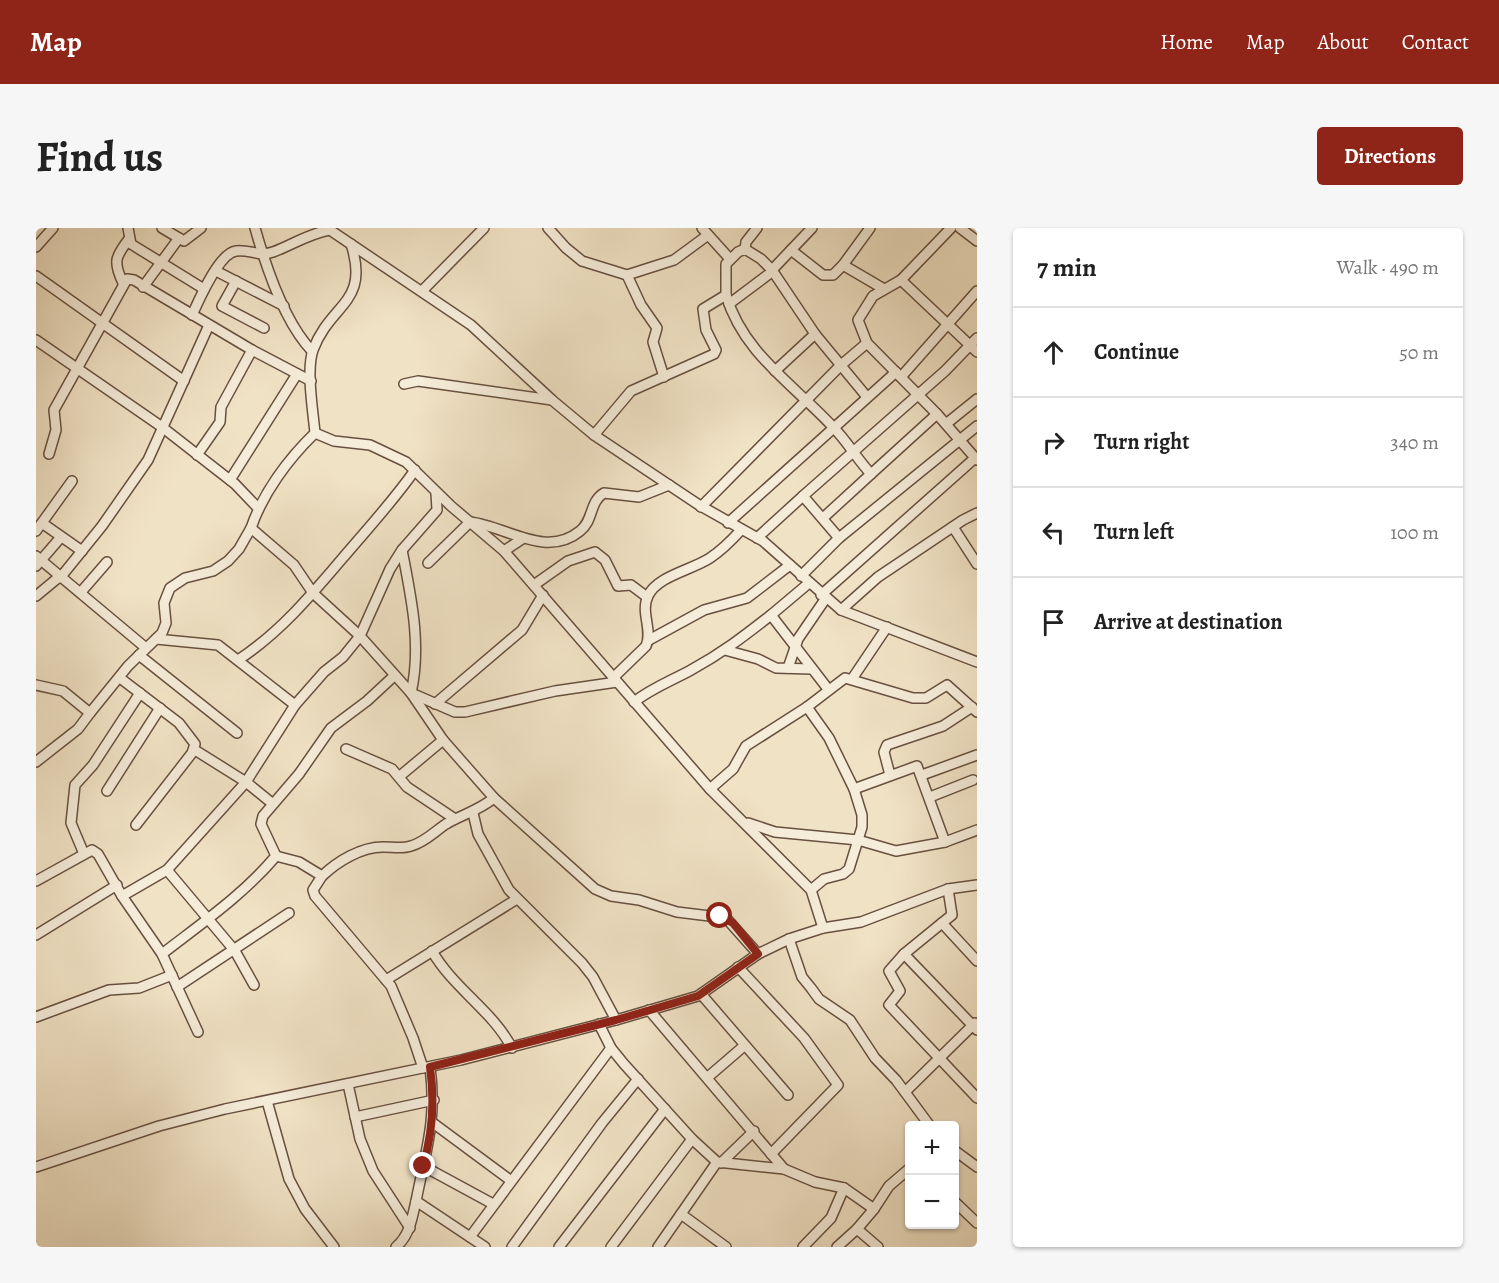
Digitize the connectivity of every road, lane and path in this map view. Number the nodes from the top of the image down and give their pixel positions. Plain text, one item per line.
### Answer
1 (52, 228) edge
2 (128, 228) edge
3 (162, 228) edge
4 (201, 228) edge
5 (255, 228) edge
6 (484, 228) edge
7 (548, 228) edge
8 (757, 228) edge
9 (812, 228) edge
10 (870, 228) edge
11 (951, 228) edge
12 (960, 228) edge
13 (330, 229) edge
14 (705, 232) edge
15 (179, 238) junction
16 (129, 239) junction
17 (977, 241) edge
18 (351, 244) junction
19 (36, 247) edge
20 (746, 249) junction
21 (791, 250) junction
22 (262, 255) junction
23 (730, 260) junction
24 (162, 263) junction
25 (843, 265) junction
26 (216, 271) junction
27 (772, 271) junction
28 (627, 275) junction
29 (36, 276) edge
30 (901, 280) junction
31 (236, 281) junction
32 (123, 283) junction
33 (143, 287) junction
34 (204, 289) junction
35 (884, 289) junction
36 (422, 291) junction
37 (977, 291) edge
38 (727, 299) junction
39 (285, 306) junction
40 (192, 315) junction
41 (949, 323) junction
42 (101, 324) junction
43 (209, 326) junction
44 (264, 328) dead end
45 (815, 334) junction
46 (36, 340) edge
47 (973, 341) edge
48 (867, 343) junction
49 (252, 350) junction
50 (312, 351) junction
51 (977, 352) edge
52 (841, 365) junction
53 (76, 367) junction
54 (775, 371) junction
55 (297, 374) junction
56 (898, 374) junction
57 (664, 377) junction
58 (184, 381) junction
59 (311, 381) junction
60 (404, 384) dead end
61 (918, 394) junction
62 (867, 397) junction
63 (977, 399) edge
64 (552, 400) junction
65 (806, 400) junction
66 (937, 414) junction
67 (946, 424) junction
68 (977, 426) edge
69 (162, 427) junction
70 (834, 427) junction
71 (315, 433) junction
72 (594, 435) junction
73 (958, 439) junction
74 (852, 453) junction
75 (50, 454) dead end
76 (197, 455) junction
77 (976, 459) edge
78 (415, 470) junction
79 (871, 474) junction
80 (230, 480) junction
81 (72, 481) dead end
82 (669, 485) junction
83 (436, 493) junction
84 (803, 496) junction
85 (451, 506) junction
86 (701, 507) junction
87 (258, 508) junction
88 (437, 510) junction
89 (977, 513) edge
90 (822, 519) junction
91 (470, 522) junction
92 (728, 523) junction
93 (39, 527) edge
94 (953, 527) junction
95 (251, 528) junction
96 (741, 530) junction
97 (62, 537) junction
98 (757, 538) junction
99 (839, 538) junction
100 (522, 539) junction
101 (402, 550) junction
102 (81, 551) junction
103 (504, 551) junction
104 (38, 561) edge
105 (107, 562) dead end
106 (428, 563) dead end
107 (977, 564) edge
108 (790, 565) junction
109 (801, 576) junction
110 (60, 578) junction
111 (809, 583) junction
112 (534, 585) junction
113 (81, 592) junction
114 (314, 593) junction
115 (543, 595) junction
116 (36, 596) edge
117 (647, 597) junction
118 (824, 597) junction
119 (841, 610) junction
120 (771, 615) junction
121 (887, 627) junction
122 (360, 636) junction
123 (156, 639) junction
124 (649, 640) junction
125 (794, 647) junction
126 (725, 650) junction
127 (143, 652) junction
128 (238, 660) junction
129 (977, 662) edge
130 (788, 668) junction
131 (812, 669) junction
132 (394, 676) junction
133 (120, 678) junction
134 (615, 680) junction
135 (852, 680) junction
136 (36, 685) edge
137 (828, 689) junction
138 (140, 693) junction
139 (411, 693) junction
140 (634, 702) junction
141 (295, 705) junction
142 (435, 705) junction
143 (807, 707) junction
144 (160, 708) junction
145 (975, 710) edge
146 (90, 713) junction
147 (237, 732) dead end
148 (443, 740) junction
149 (346, 749) dead end
150 (195, 750) junction
151 (977, 754) edge
152 (36, 762) edge
153 (890, 775) junction
154 (922, 775) junction
155 (399, 776) junction
156 (973, 780) dead end
157 (246, 782) junction
158 (710, 789) junction
159 (854, 789) junction
160 (107, 791) dead end
161 (930, 797) junction
162 (495, 798) junction
163 (273, 804) junction
164 (473, 813) junction
165 (455, 819) junction
166 (746, 823) junction
167 (136, 825) dead end
168 (977, 830) edge
169 (858, 840) junction
170 (945, 842) junction
171 (84, 854) junction
172 (276, 856) junction
173 (167, 870) junction
174 (322, 876) junction
175 (36, 881) edge
176 (117, 885) junction
177 (977, 885) edge
178 (948, 889) junction
179 (811, 890) junction
180 (122, 896) junction
181 (518, 899) junction
182 (289, 914) dead end
183 (207, 919) junction
184 (942, 923) junction
185 (823, 928) junction
186 (36, 935) edge
187 (789, 939) junction
188 (235, 951) junction
189 (432, 951) junction
190 (162, 954) junction
191 (758, 954) junction
192 (904, 954) junction
193 (977, 961) edge
194 (738, 967) junction
195 (172, 975) junction
196 (386, 980) junction
197 (254, 985) dead end
198 (177, 987) junction
199 (701, 994) junction
200 (649, 1010) junction
201 (36, 1017) edge
202 (616, 1020) junction
203 (598, 1024) junction
204 (976, 1026) edge
205 (198, 1032) dead end
206 (744, 1046) junction
207 (512, 1048) junction
208 (611, 1048) junction
209 (941, 1058) junction
210 (427, 1068) junction
211 (708, 1077) junction
212 (638, 1079) junction
213 (348, 1084) junction
214 (905, 1092) junction
215 (788, 1095) dead end
216 (977, 1098) edge
217 (434, 1100) junction
218 (267, 1101) junction
219 (665, 1109) junction
220 (355, 1117) junction
221 (927, 1121) edge
222 (433, 1124) junction
223 (754, 1131) junction
224 (692, 1139) junction
225 (771, 1154) junction
226 (959, 1154) edge
227 (719, 1162) junction
228 (423, 1166) junction
229 (36, 1167) edge
230 (977, 1167) edge
231 (784, 1169) junction
232 (905, 1172) edge
233 (510, 1180) junction
234 (844, 1188) junction
235 (416, 1201) junction
236 (493, 1204) junction
237 (959, 1206) edge
238 (874, 1209) junction
239 (681, 1214) junction
240 (977, 1224) edge
241 (410, 1228) junction
242 (857, 1229) junction
243 (470, 1237) junction
244 (403, 1245) edge
245 (810, 1245) edge
246 (334, 1247) edge
247 (485, 1247) edge
248 (512, 1247) edge
249 (559, 1247) edge
250 (611, 1247) edge
251 (658, 1247) edge
252 (726, 1247) edge
253 (837, 1247) edge
254 (878, 1247) edge

1 - 19 street
2 - 16 street
3 - 15 street
4 - 15 street
5 - 22 street
6 - 36 street
7 - 28 street
8 - 20 street
9 - 21 street
10 - 25 street
11 - 30 street
12 - 17 street
13 - 18 street
13 - 22 street
14 - 23 street
14 - 28 street
15 - 24 street
16 - 24 street
16 - 32 street
18 - 36 street
18 - 50 street
20 - 23 street
20 - 27 street
21 - 25 street
21 - 27 street
22 - 26 street
22 - 39 street
23 - 38 street
24 - 33 street
24 - 34 street
25 - 35 street
26 - 31 street
26 - 34 street
27 - 38 street
27 - 45 street
28 - 57 street
29 - 42 street
30 - 35 street
30 - 41 street
31 - 39 street
31 - 44 street
32 - 33 street
32 - 42 street
33 - 40 street
34 - 40 street
35 - 48 street
36 - 64 street
37 - 41 street
38 - 54 street
38 - 57 street
39 - 50 street
40 - 43 street
41 - 47 street
41 - 56 street
42 - 53 street
42 - 58 street
43 - 49 street
43 - 58 street
45 - 52 street
45 - 54 street
46 - 53 street
47 - 51 street
47 - 61 street
48 - 52 street
48 - 56 street
49 - 55 street
49 - 76 street
50 - 59 street
52 - 62 street
52 - 65 street
53 - 69 street
53 - 75 street
54 - 65 street
55 - 59 street
55 - 80 street
56 - 61 street
56 - 62 street
57 - 72 street
58 - 69 street
59 - 71 street
60 - 64 street
61 - 66 street
61 - 74 street
62 - 70 street
63 - 67 street
64 - 72 street
65 - 70 street
65 - 86 street
66 - 67 street
66 - 79 street
67 - 73 street
68 - 73 street
69 - 76 street
69 - 102 street
70 - 74 street
70 - 92 street
71 - 78 street
71 - 87 street
72 - 82 street
73 - 77 street
73 - 99 street
74 - 79 street
74 - 84 street
76 - 80 street
77 - 118 street
78 - 83 street
78 - 114 street
79 - 90 street
80 - 87 street
81 - 93 street
82 - 86 street
82 - 100 street
83 - 85 street
83 - 88 street
84 - 90 street
84 - 98 street
85 - 88 street
85 - 91 street
86 - 92 street
87 - 95 street
88 - 101 street
89 - 94 street
90 - 99 street
91 - 100 street
91 - 103 street
91 - 106 street
92 - 96 street
93 - 97 street
94 - 107 street
94 - 119 street
95 - 114 street
95 - 123 street
96 - 98 street
96 - 117 street
97 - 102 street
97 - 104 street
98 - 108 street
99 - 109 street
100 - 103 street
101 - 122 street
101 - 139 street
102 - 110 street
103 - 112 street
104 - 110 street
105 - 113 street
108 - 109 street
108 - 124 street
109 - 111 street
110 - 113 street
110 - 116 street
111 - 118 street
111 - 120 street
112 - 115 street
112 - 117 street
113 - 127 street
114 - 122 street
114 - 128 street
115 - 134 street
115 - 142 street
117 - 124 street
118 - 119 street
118 - 125 street
119 - 121 street
120 - 125 street
120 - 126 street
121 - 129 street
121 - 135 street
122 - 132 street
122 - 141 street
123 - 127 street
123 - 128 street
124 - 134 street
125 - 130 street
125 - 131 street
126 - 130 street
126 - 140 street
127 - 133 street
127 - 147 street
128 - 141 street
130 - 131 street
131 - 137 street
132 - 139 street
132 - 163 street
133 - 138 street
133 - 146 street
134 - 140 street
134 - 142 street
135 - 137 street
135 - 145 street
136 - 146 street
137 - 143 street
138 - 144 street
138 - 171 street
139 - 142 street
139 - 148 street
140 - 158 street
141 - 157 street
143 - 158 street
143 - 159 street
144 - 150 street
144 - 160 street
145 - 153 street
146 - 152 street
148 - 155 street
148 - 162 street
149 - 155 street
150 - 157 street
150 - 167 street
151 - 154 street
153 - 154 street
153 - 159 street
154 - 161 street
155 - 165 street
156 - 161 street
157 - 163 street
157 - 173 street
158 - 166 street
159 - 169 street
161 - 170 street
162 - 164 street
162 - 191 street
163 - 172 street
164 - 165 street
164 - 181 street
165 - 174 street
166 - 169 street
166 - 179 street
168 - 170 street
169 - 170 street
169 - 179 street
171 - 175 street
171 - 176 street
172 - 174 street
172 - 183 street
173 - 180 street
173 - 183 street
174 - 196 street
176 - 180 street
176 - 186 street
177 - 178 street
178 - 184 street
178 - 185 street
179 - 185 street
180 - 190 street
181 - 189 street
181 - 202 street
182 - 188 street
183 - 188 street
183 - 190 street
184 - 192 street
184 - 193 street
185 - 187 street
187 - 191 street
187 - 214 street
188 - 197 street
188 - 198 street
189 - 196 street
189 - 207 street
190 - 195 street
191 - 194 street
192 - 204 street
192 - 209 street
194 - 199 street
194 - 225 street
195 - 198 street
195 - 201 street
196 - 210 street
198 - 205 street
199 - 200 street
199 - 206 street
200 - 202 street
200 - 211 street
202 - 203 street
203 - 207 street
203 - 208 street
204 - 209 street
206 - 211 street
206 - 215 street
207 - 210 street
208 - 212 street
208 - 233 street
209 - 214 street
209 - 216 street
210 - 213 street
210 - 217 street
211 - 223 street
212 - 219 street
212 - 248 street
213 - 218 street
213 - 220 street
214 - 221 street
217 - 220 street
217 - 222 street
218 - 229 street
218 - 246 street
219 - 224 street
219 - 249 street
220 - 241 street
222 - 228 street
222 - 233 street
223 - 225 street
223 - 227 street
224 - 227 street
224 - 250 street
225 - 231 street
226 - 230 street
227 - 231 street
227 - 239 street
228 - 235 street
228 - 236 street
231 - 234 street
232 - 238 street
233 - 236 street
234 - 238 street
234 - 245 street
235 - 241 street
235 - 243 street
236 - 243 street
237 - 240 street
238 - 242 street
239 - 251 street
239 - 252 street
241 - 244 street
242 - 253 street
242 - 254 street
243 - 247 street

